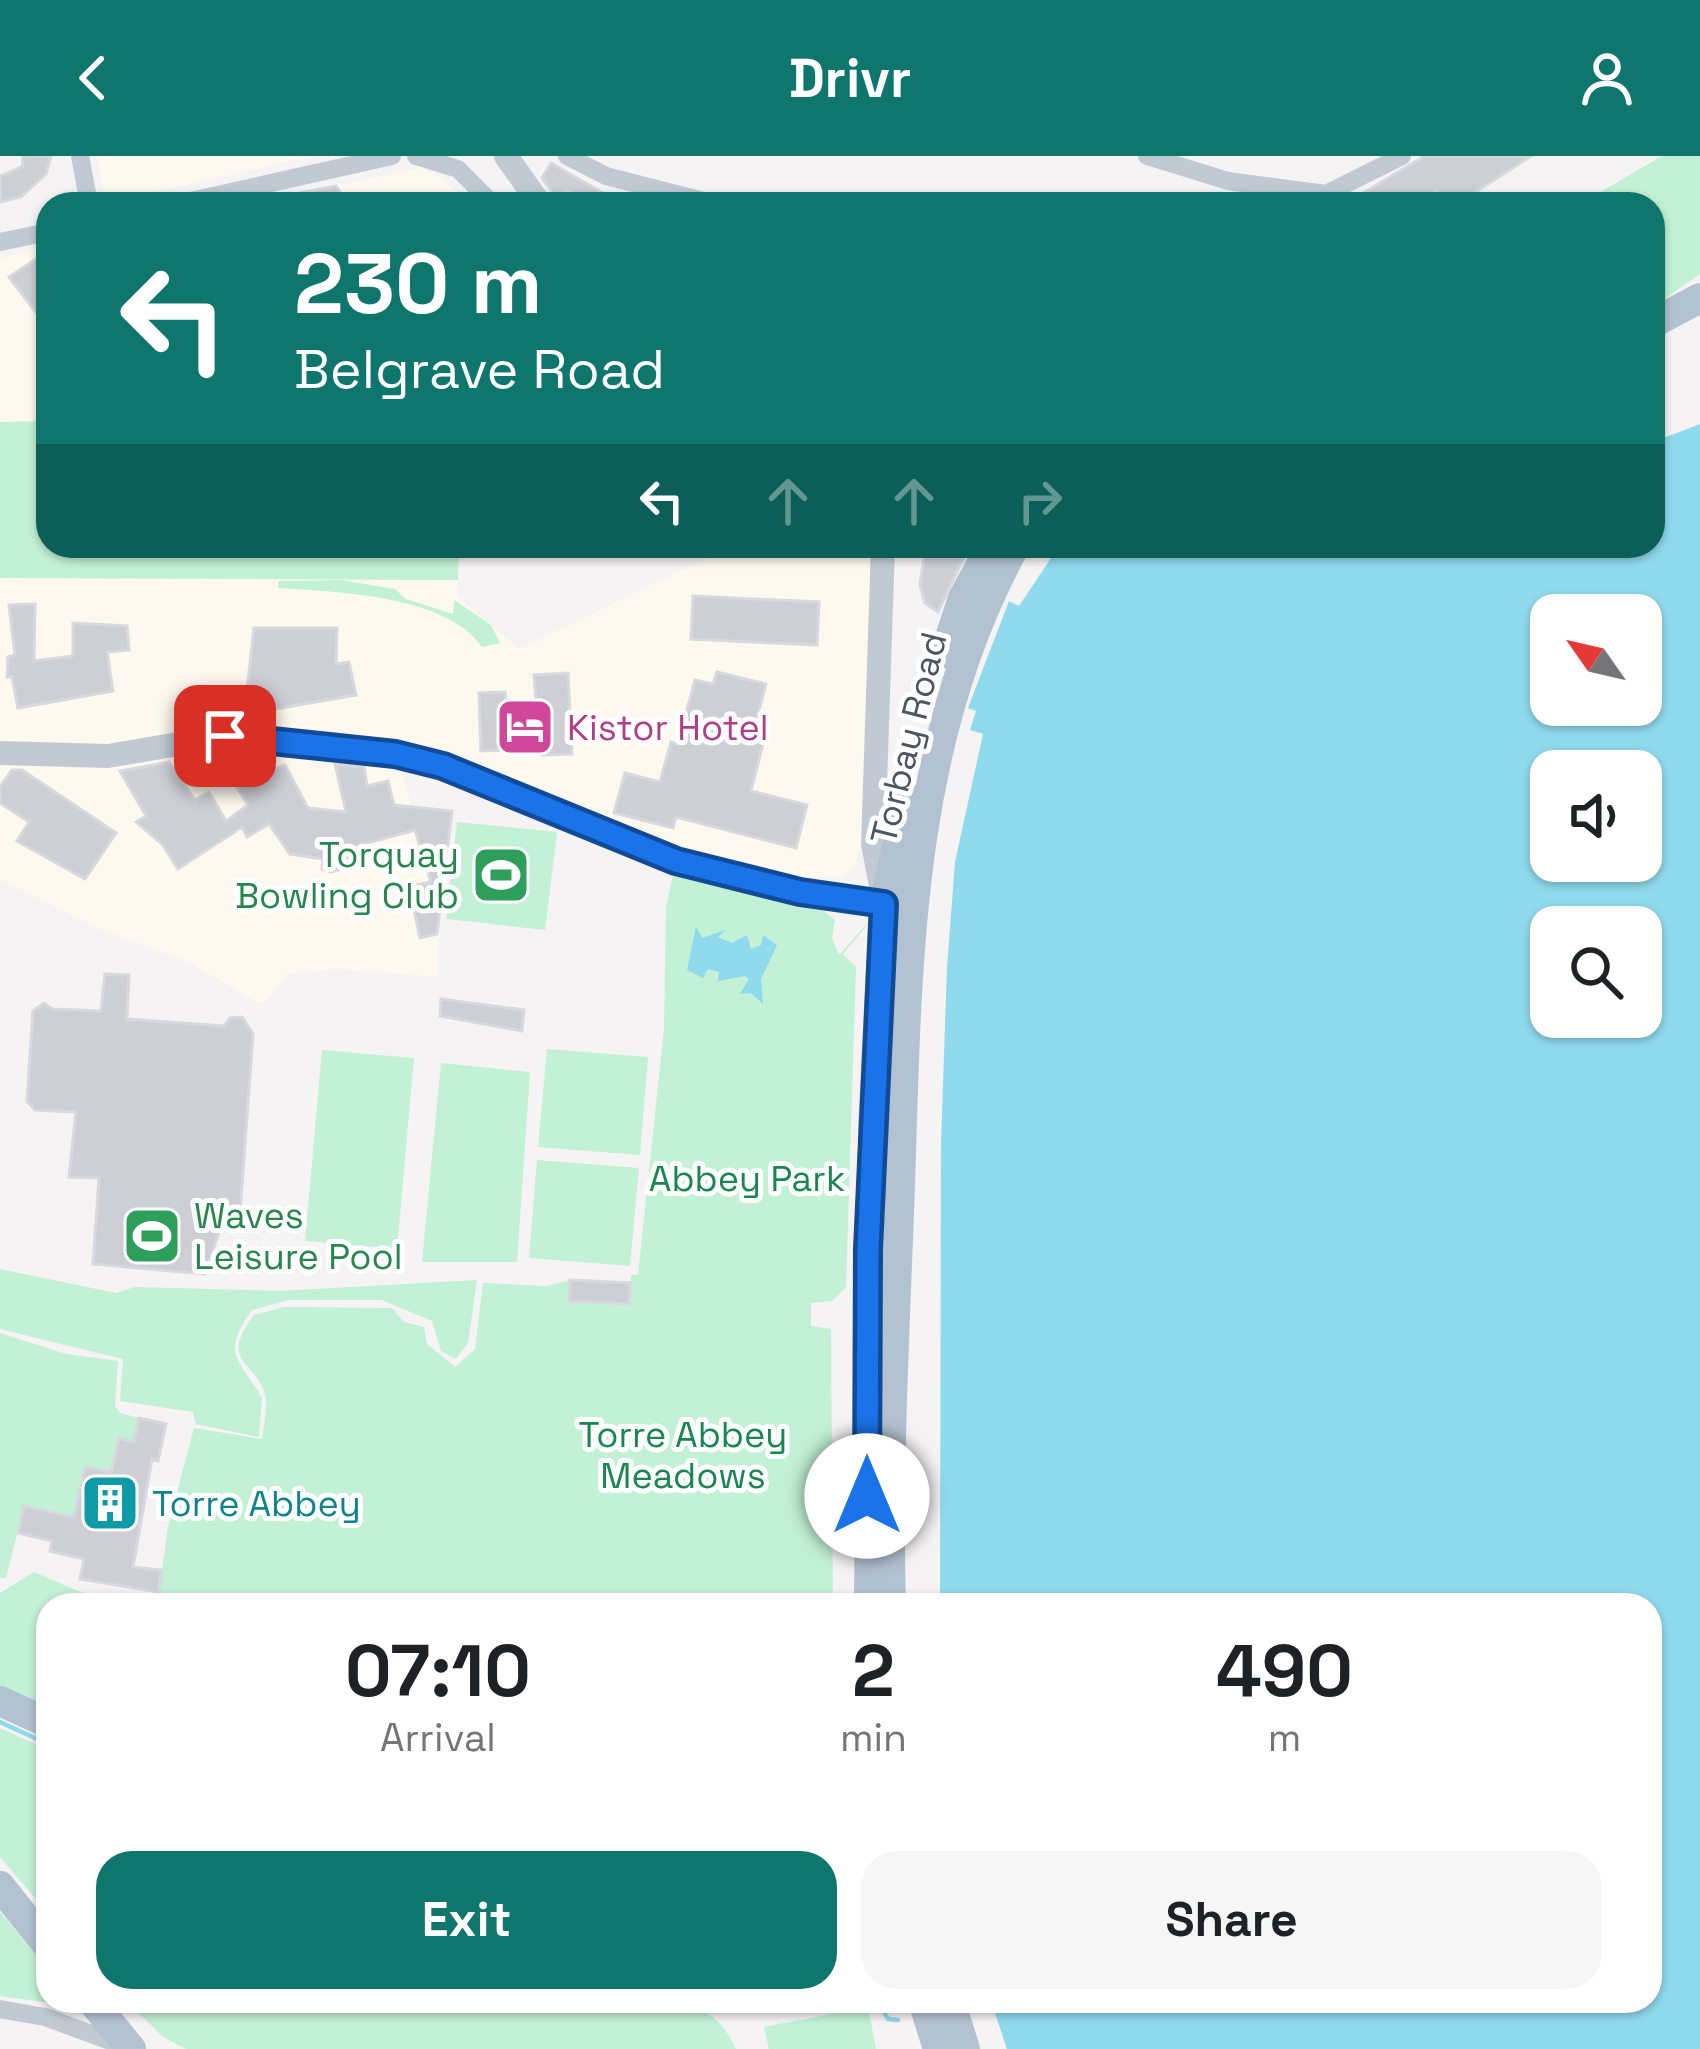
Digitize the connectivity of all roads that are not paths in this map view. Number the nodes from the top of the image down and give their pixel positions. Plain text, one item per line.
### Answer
1 (80, 156) edge
2 (392, 156) edge
3 (416, 156) edge
4 (506, 156) edge
5 (567, 156) edge
6 (1147, 156) edge
7 (1402, 156) edge
8 (604, 166) edge
9 (87, 192) edge
10 (231, 192) edge
11 (481, 192) edge
12 (532, 192) edge
13 (680, 192) edge
14 (1310, 192) edge
15 (1330, 192) edge
16 (36, 234) edge
17 (0, 242) edge
18 (1700, 298) edge
19 (1665, 317) edge
20 (1700, 319) edge
21 (1665, 338) edge
22 (884, 558) edge
23 (985, 558) edge
24 (1009, 558) edge
25 (0, 753) edge
26 (898, 903) junction
27 (869, 1593) edge
28 (891, 1593) edge
29 (0, 1701) edge
30 (36, 1718) edge
31 (0, 1886) edge
32 (36, 1931) edge
33 (0, 2008) edge
34 (70, 2013) edge
35 (98, 2013) edge
36 (927, 2013) edge
37 (954, 2013) edge
38 (45, 2017) junction
39 (127, 2047) edge
40 (938, 2049) edge
41 (965, 2049) edge

1 - 9 street
2 - 10 street
3 - 11 street
4 - 12 street
5 - 8 street
6 - 14 street
7 - 15 street
8 - 13 street
16 - 17 street
18 - 19 main road
20 - 21 main road
22 - 26 street
23 - 26 main road, Torbay Road
24 - 26 main road, Torbay Road
25 - 26 street
26 - 27 main road, Torbay Road
26 - 28 main road, Torbay Road
29 - 30 main road
31 - 32 main road
33 - 38 street
34 - 38 street
35 - 39 main road
36 - 40 main road
37 - 41 main road
38 - 39 street

